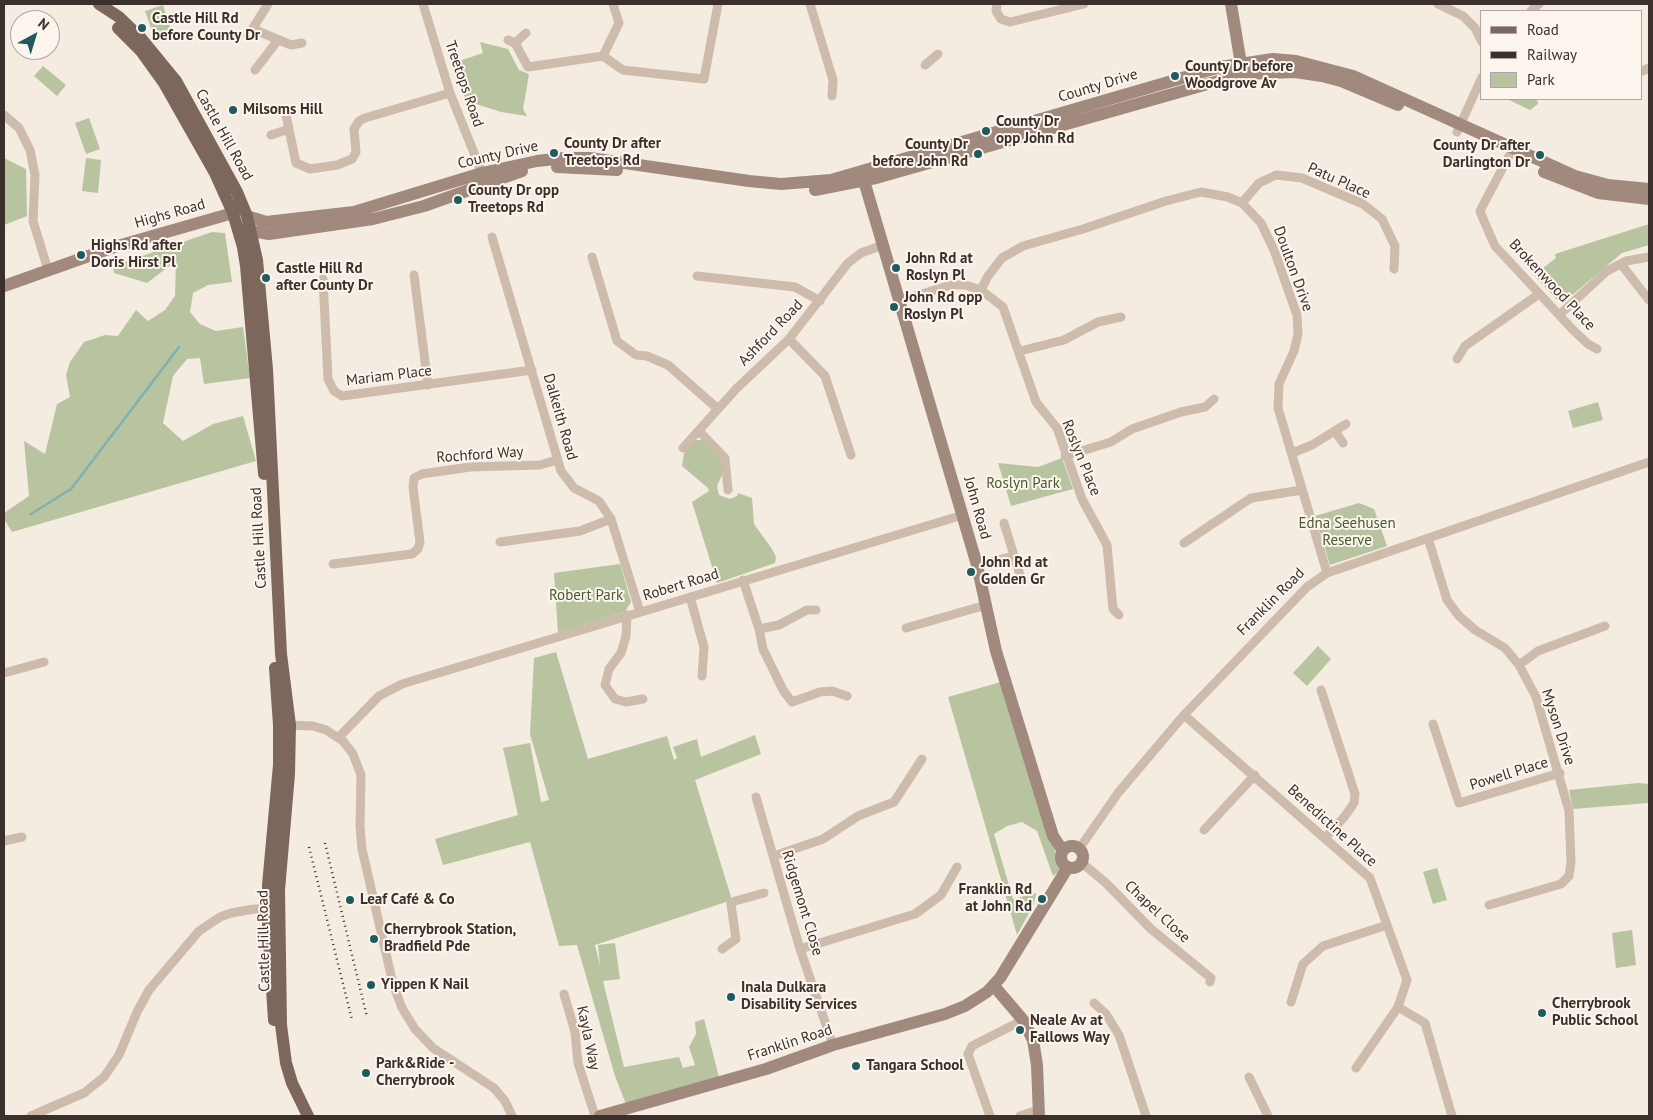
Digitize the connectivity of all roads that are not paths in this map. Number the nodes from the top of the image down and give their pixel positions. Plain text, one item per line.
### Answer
1 (89, 4) edge
2 (99, 4) edge
3 (268, 4) edge
4 (423, 4) edge
5 (613, 4) edge
6 (718, 4) edge
7 (810, 4) edge
8 (997, 4) edge
9 (1084, 4) edge
10 (1232, 4) edge
11 (1438, 4) edge
12 (526, 33) dead end
13 (1480, 37) edge
14 (278, 40) junction
15 (302, 43) dead end
16 (938, 54) dead end
17 (603, 56) junction
18 (925, 65) dead end
19 (1242, 68) junction
20 (255, 70) dead end
21 (1480, 81) edge
22 (450, 93) junction
23 (832, 96) dead end
24 (4, 115) edge
25 (286, 115) dead end
26 (1459, 128) junction
27 (289, 130) junction
28 (271, 135) dead end
29 (1509, 156) junction
30 (482, 173) junction
31 (863, 176) junction
32 (502, 178) junction
33 (1649, 189) edge
34 (459, 193) junction
35 (1649, 199) edge
36 (241, 201) junction
37 (1242, 203) junction
38 (233, 213) junction
39 (247, 216) junction
40 (251, 232) junction
41 (492, 237) dead end
42 (883, 244) junction
43 (1649, 257) edge
44 (592, 258) dead end
45 (1621, 264) junction
46 (1394, 268) dead end
47 (48, 270) junction
48 (414, 275) dead end
49 (697, 276) dead end
50 (324, 279) dead end
51 (4, 286) edge
52 (981, 290) junction
53 (1539, 294) junction
54 (899, 300) junction
55 (1649, 300) edge
56 (820, 301) junction
57 (1559, 315) junction
58 (1121, 317) dead end
59 (789, 339) junction
60 (1597, 349) dead end
61 (1020, 351) junction
62 (1457, 359) dead end
63 (532, 370) junction
64 (428, 385) junction
65 (1214, 399) dead end
66 (718, 410) junction
67 (1346, 424) dead end
68 (699, 431) junction
69 (1335, 431) junction
70 (1343, 443) dead end
71 (683, 448) dead end
72 (1292, 453) junction
73 (851, 455) dead end
74 (1065, 456) junction
75 (557, 460) junction
76 (1649, 462) edge
77 (728, 490) dead end
78 (1302, 490) junction
79 (963, 515) junction
80 (611, 519) junction
81 (1004, 523) dead end
82 (1428, 538) junction
83 (500, 542) dead end
84 (1184, 543) dead end
85 (1014, 556) junction
86 (333, 564) dead end
87 (977, 565) junction
88 (1326, 573) junction
89 (1020, 575) dead end
90 (743, 580) junction
91 (690, 597) junction
92 (986, 605) junction
93 (816, 610) dead end
94 (640, 612) junction
95 (1119, 614) dead end
96 (627, 615) junction
97 (1605, 626) dead end
98 (906, 628) dead end
99 (759, 629) junction
100 (44, 662) dead end
101 (1519, 665) junction
102 (4, 674) edge
103 (702, 676) dead end
104 (1321, 690) dead end
105 (847, 696) dead end
106 (643, 699) dead end
107 (1184, 715) junction
108 (1434, 724) dead end
109 (284, 725) junction
110 (339, 737) junction
111 (922, 759) dead end
112 (1560, 773) junction
113 (1254, 775) junction
114 (756, 797) dead end
115 (1204, 830) dead end
116 (22, 837) dead end
117 (1325, 838) junction
118 (4, 841) edge
119 (1079, 848) junction
120 (1063, 851) junction
121 (774, 856) junction
122 (1082, 863) junction
123 (957, 867) dead end
124 (1068, 867) junction
125 (764, 893) dead end
126 (1489, 905) dead end
127 (273, 909) junction
128 (1387, 925) junction
129 (722, 949) dead end
130 (800, 949) junction
131 (1210, 982) dead end
132 (994, 986) junction
133 (564, 994) dead end
134 (1291, 1002) dead end
135 (1094, 1003) dead end
136 (1398, 1008) junction
137 (1023, 1020) junction
138 (832, 1045) junction
139 (1356, 1068) dead end
140 (1249, 1077) dead end
141 (1038, 1113) edge
142 (31, 1116) edge
143 (300, 1116) edge
144 (308, 1116) edge
145 (512, 1116) edge
146 (595, 1116) edge
147 (600, 1116) edge
148 (990, 1116) edge
149 (1020, 1116) edge
150 (1146, 1116) edge
151 (1268, 1116) edge
152 (1452, 1116) edge

1 - 38 main road, Castle Hill Road
2 - 36 main road, Castle Hill Road
3 - 14 street
4 - 22 street, Treetops Road
5 - 17 street
6 - 17 street
7 - 23 street
8 - 9 street
10 - 19 main road
11 - 13 street
12 - 17 street
14 - 15 street
14 - 20 street
16 - 18 street
19 - 26 main road, County Drive
19 - 31 main road, County Drive
21 - 26 street
22 - 27 street
22 - 30 street, Treetops Road
24 - 47 street
25 - 27 street
26 - 29 main road, County Drive
26 - 33 main road, County Drive
27 - 28 street
29 - 35 main road, County Drive
29 - 53 street, Brokenwood Place
30 - 31 main road, County Drive
30 - 32 street
30 - 34 street
30 - 39 main road, County Drive
31 - 32 main road, County Drive
31 - 42 main road, John Road
32 - 34 main road, County Drive
34 - 40 main road, County Drive
36 - 38 main road
36 - 39 main road, Castle Hill Road
37 - 46 street, Patu Place
37 - 52 street, Doulton Drive
37 - 72 street, Doulton Drive
38 - 39 main road
38 - 40 main road
38 - 47 main road, Highs Road
38 - 109 main road, Castle Hill Road
39 - 40 main road, Castle Hill Road
40 - 109 main road, Castle Hill Road
41 - 63 street, Dalkeith Road
42 - 54 main road, John Road
42 - 56 street, Ashford Road
43 - 45 street
44 - 66 street
45 - 55 street
45 - 57 street
47 - 51 main road, Highs Road
48 - 64 street
49 - 56 street
50 - 64 street, Mariam Place
52 - 54 street, Roslyn Place
52 - 61 street, Roslyn Place
53 - 57 street, Brokenwood Place
53 - 62 street
54 - 79 main road, John Road
56 - 59 street, Ashford Road
57 - 60 street, Brokenwood Place
58 - 61 street
59 - 66 street, Ashford Road
59 - 73 street
61 - 74 street, Roslyn Place
63 - 64 street, Mariam Place
63 - 75 street, Dalkeith Road
65 - 74 street
66 - 68 street, Ashford Road
67 - 69 street
68 - 71 street, Ashford Road
68 - 77 street
69 - 70 street
69 - 72 street
72 - 78 street, Doulton Drive
74 - 95 street, Roslyn Place
75 - 80 street, Dalkeith Road
75 - 86 street, Rochford Way
76 - 82 street, Franklin Road
78 - 84 street
78 - 88 street, Doulton Drive
79 - 87 main road, John Road
79 - 90 street, Robert Road
80 - 83 street
80 - 94 street, Dalkeith Road
81 - 85 street
82 - 88 street, Franklin Road
82 - 101 street, Myson Drive
85 - 87 street
85 - 89 street
87 - 92 main road, John Road
88 - 107 street, Franklin Road
90 - 91 street, Robert Road
90 - 99 street
91 - 94 street, Robert Road
91 - 103 street
92 - 98 street
92 - 120 main road, John Road
93 - 99 street
94 - 96 street, Robert Road
96 - 106 street
96 - 110 street, Robert Road
97 - 101 street
99 - 105 street
100 - 102 street
101 - 112 street, Myson Drive
104 - 117 street
107 - 113 street, Benedictine Place
107 - 119 street, Franklin Road
108 - 112 street, Powell Place
109 - 110 street
109 - 127 main road, Castle Hill Road
110 - 145 street
111 - 121 street
112 - 126 street, Myson Drive
113 - 115 street
113 - 117 street, Benedictine Place
114 - 121 street, Ridgemont Close
116 - 118 street
117 - 128 street, Benedictine Place
119 - 120 main road
119 - 122 main road
120 - 124 main road
121 - 130 street, Ridgemont Close
122 - 124 main road
122 - 131 street, Chapel Close
123 - 130 street
124 - 132 main road, Franklin Road
125 - 129 street
127 - 142 street
127 - 143 main road, Castle Hill Road
127 - 144 main road, Castle Hill Road
128 - 134 street
128 - 136 street, Benedictine Place
130 - 138 street, Ridgemont Close
132 - 137 main road
132 - 138 main road, Franklin Road
133 - 146 street, Kayla Way
135 - 150 street
136 - 139 street, Benedictine Place
136 - 152 street
137 - 141 main road
137 - 148 street
138 - 147 main road, Franklin Road
140 - 151 street
141 - 149 street

